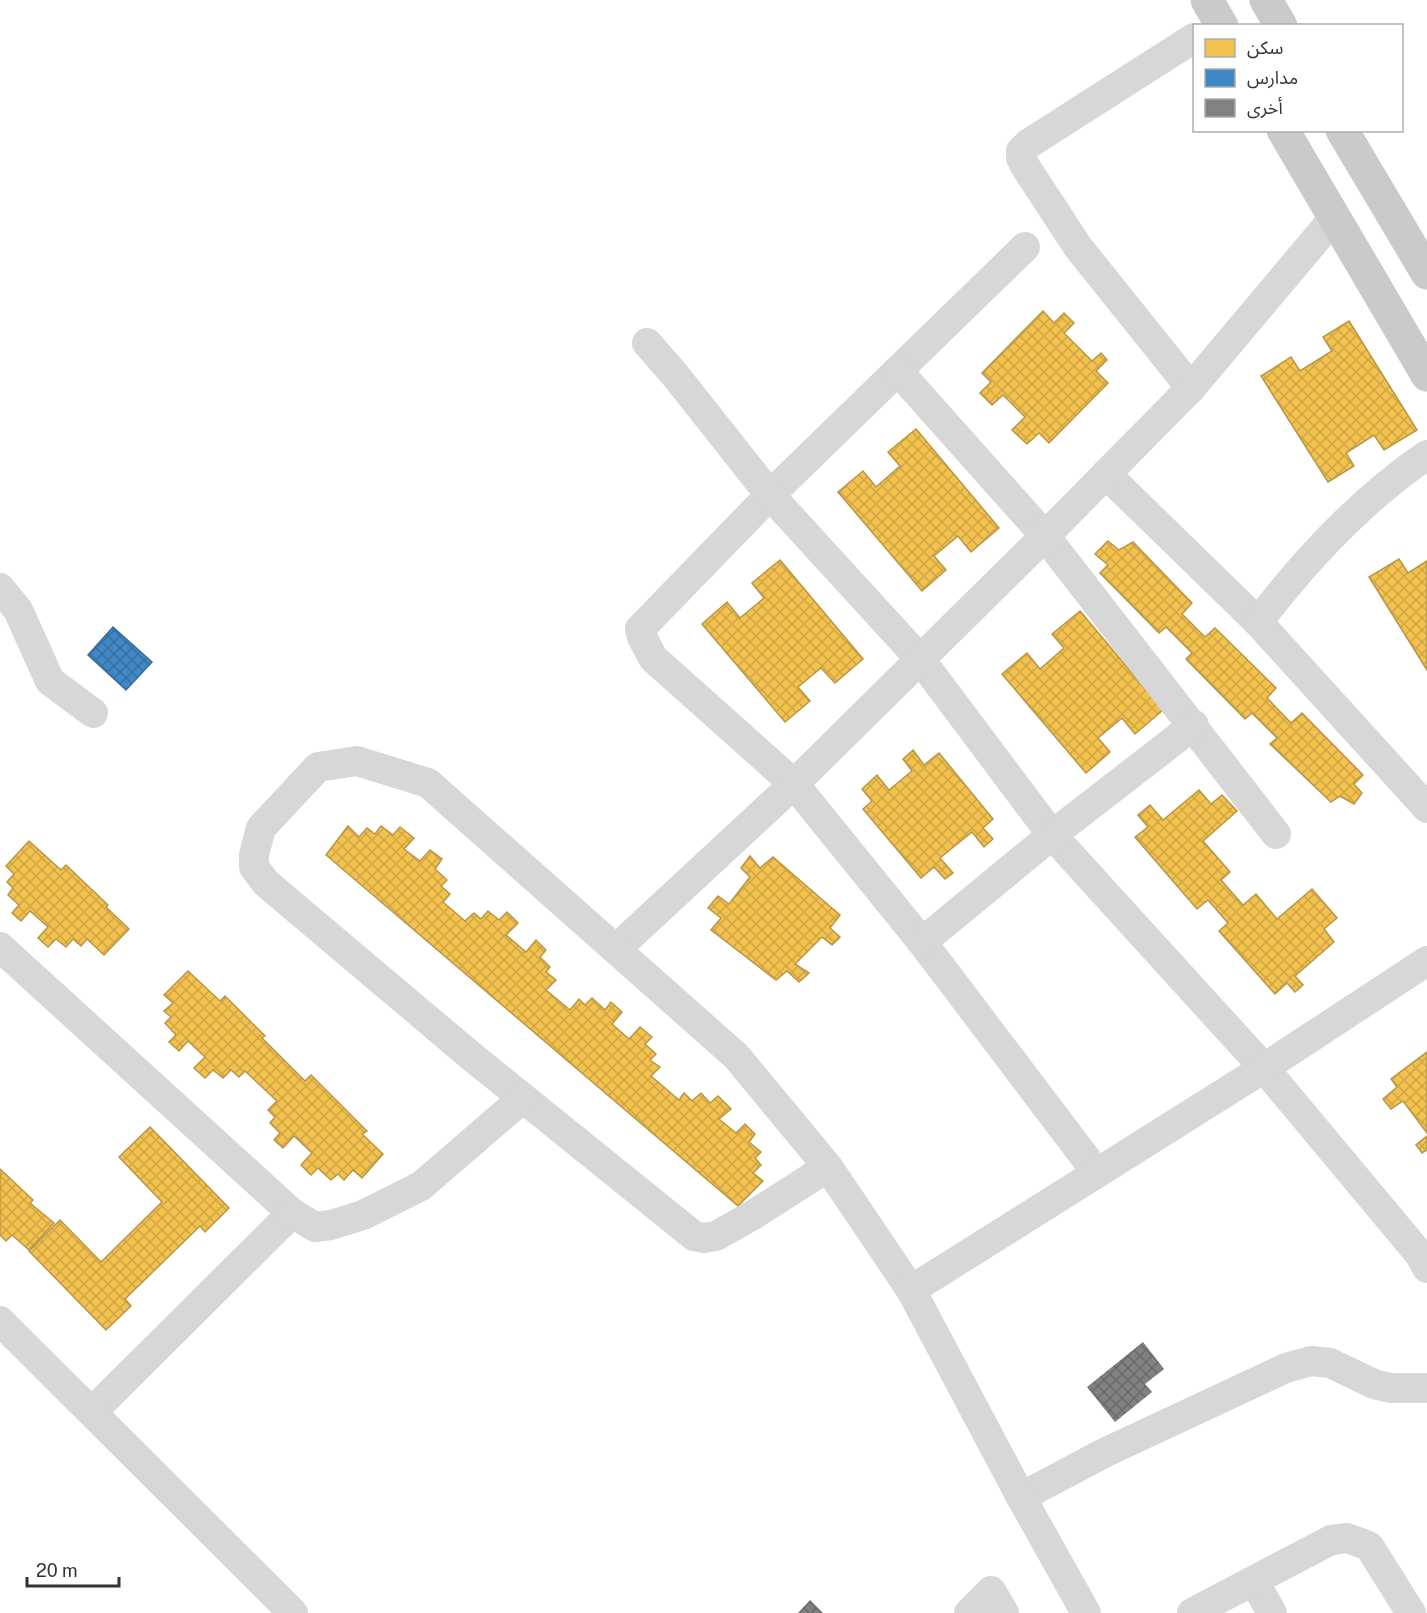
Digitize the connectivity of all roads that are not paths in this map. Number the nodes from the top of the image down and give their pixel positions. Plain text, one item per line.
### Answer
1 (1266, 0) edge
2 (1280, 24) edge
3 (1193, 35) edge
4 (1284, 132) edge
5 (1343, 132) edge
6 (1334, 218) junction
7 (1026, 246) dead end
8 (1427, 273) edge
9 (647, 344) dead end
10 (898, 371) junction
11 (1427, 375) edge
12 (1191, 388) junction
13 (1427, 455) edge
14 (1106, 474) junction
15 (771, 495) junction
16 (1045, 536) junction
17 (0, 588) edge
18 (1258, 622) junction
19 (920, 659) junction
20 (93, 713) dead end
21 (1194, 725) junction
22 (794, 784) junction
23 (1427, 808) edge
24 (1276, 834) dead end
25 (1052, 835) junction
26 (922, 942) junction
27 (0, 947) edge
28 (616, 949) junction
29 (1427, 961) edge
30 (1263, 1068) junction
31 (523, 1098) junction
32 (828, 1167) junction
33 (1097, 1173) junction
34 (292, 1213) junction
35 (1425, 1258) edge
36 (911, 1290) junction
37 (0, 1321) edge
38 (1427, 1388) edge
39 (92, 1412) junction
40 (1020, 1497) junction
41 (1254, 1581) junction
42 (293, 1613) edge
43 (969, 1613) edge
44 (1004, 1613) edge
45 (1086, 1613) edge
46 (1192, 1613) edge
47 (1272, 1613) edge
48 (1411, 1613) edge

1 - 2 main road
3 - 12 street
4 - 6 main road
5 - 8 main road
6 - 11 main road
6 - 12 street
7 - 10 street
9 - 15 street
10 - 15 street
10 - 16 street
12 - 14 street
13 - 18 street
14 - 16 street
14 - 18 street
15 - 19 street
15 - 22 street
16 - 19 street
16 - 21 street
17 - 20 street
18 - 23 street
19 - 22 street
19 - 25 street
21 - 24 street
21 - 25 street
22 - 26 street
22 - 28 street
25 - 26 street
25 - 30 street
26 - 33 street
27 - 34 street
28 - 31 street
28 - 32 street
29 - 30 street
30 - 33 street
30 - 35 street
31 - 32 street
31 - 34 street
32 - 36 street
33 - 36 street
34 - 39 street
36 - 40 street
37 - 39 street
38 - 40 street
39 - 42 street
40 - 45 street
41 - 46 street
41 - 47 street
41 - 48 street
43 - 44 street

